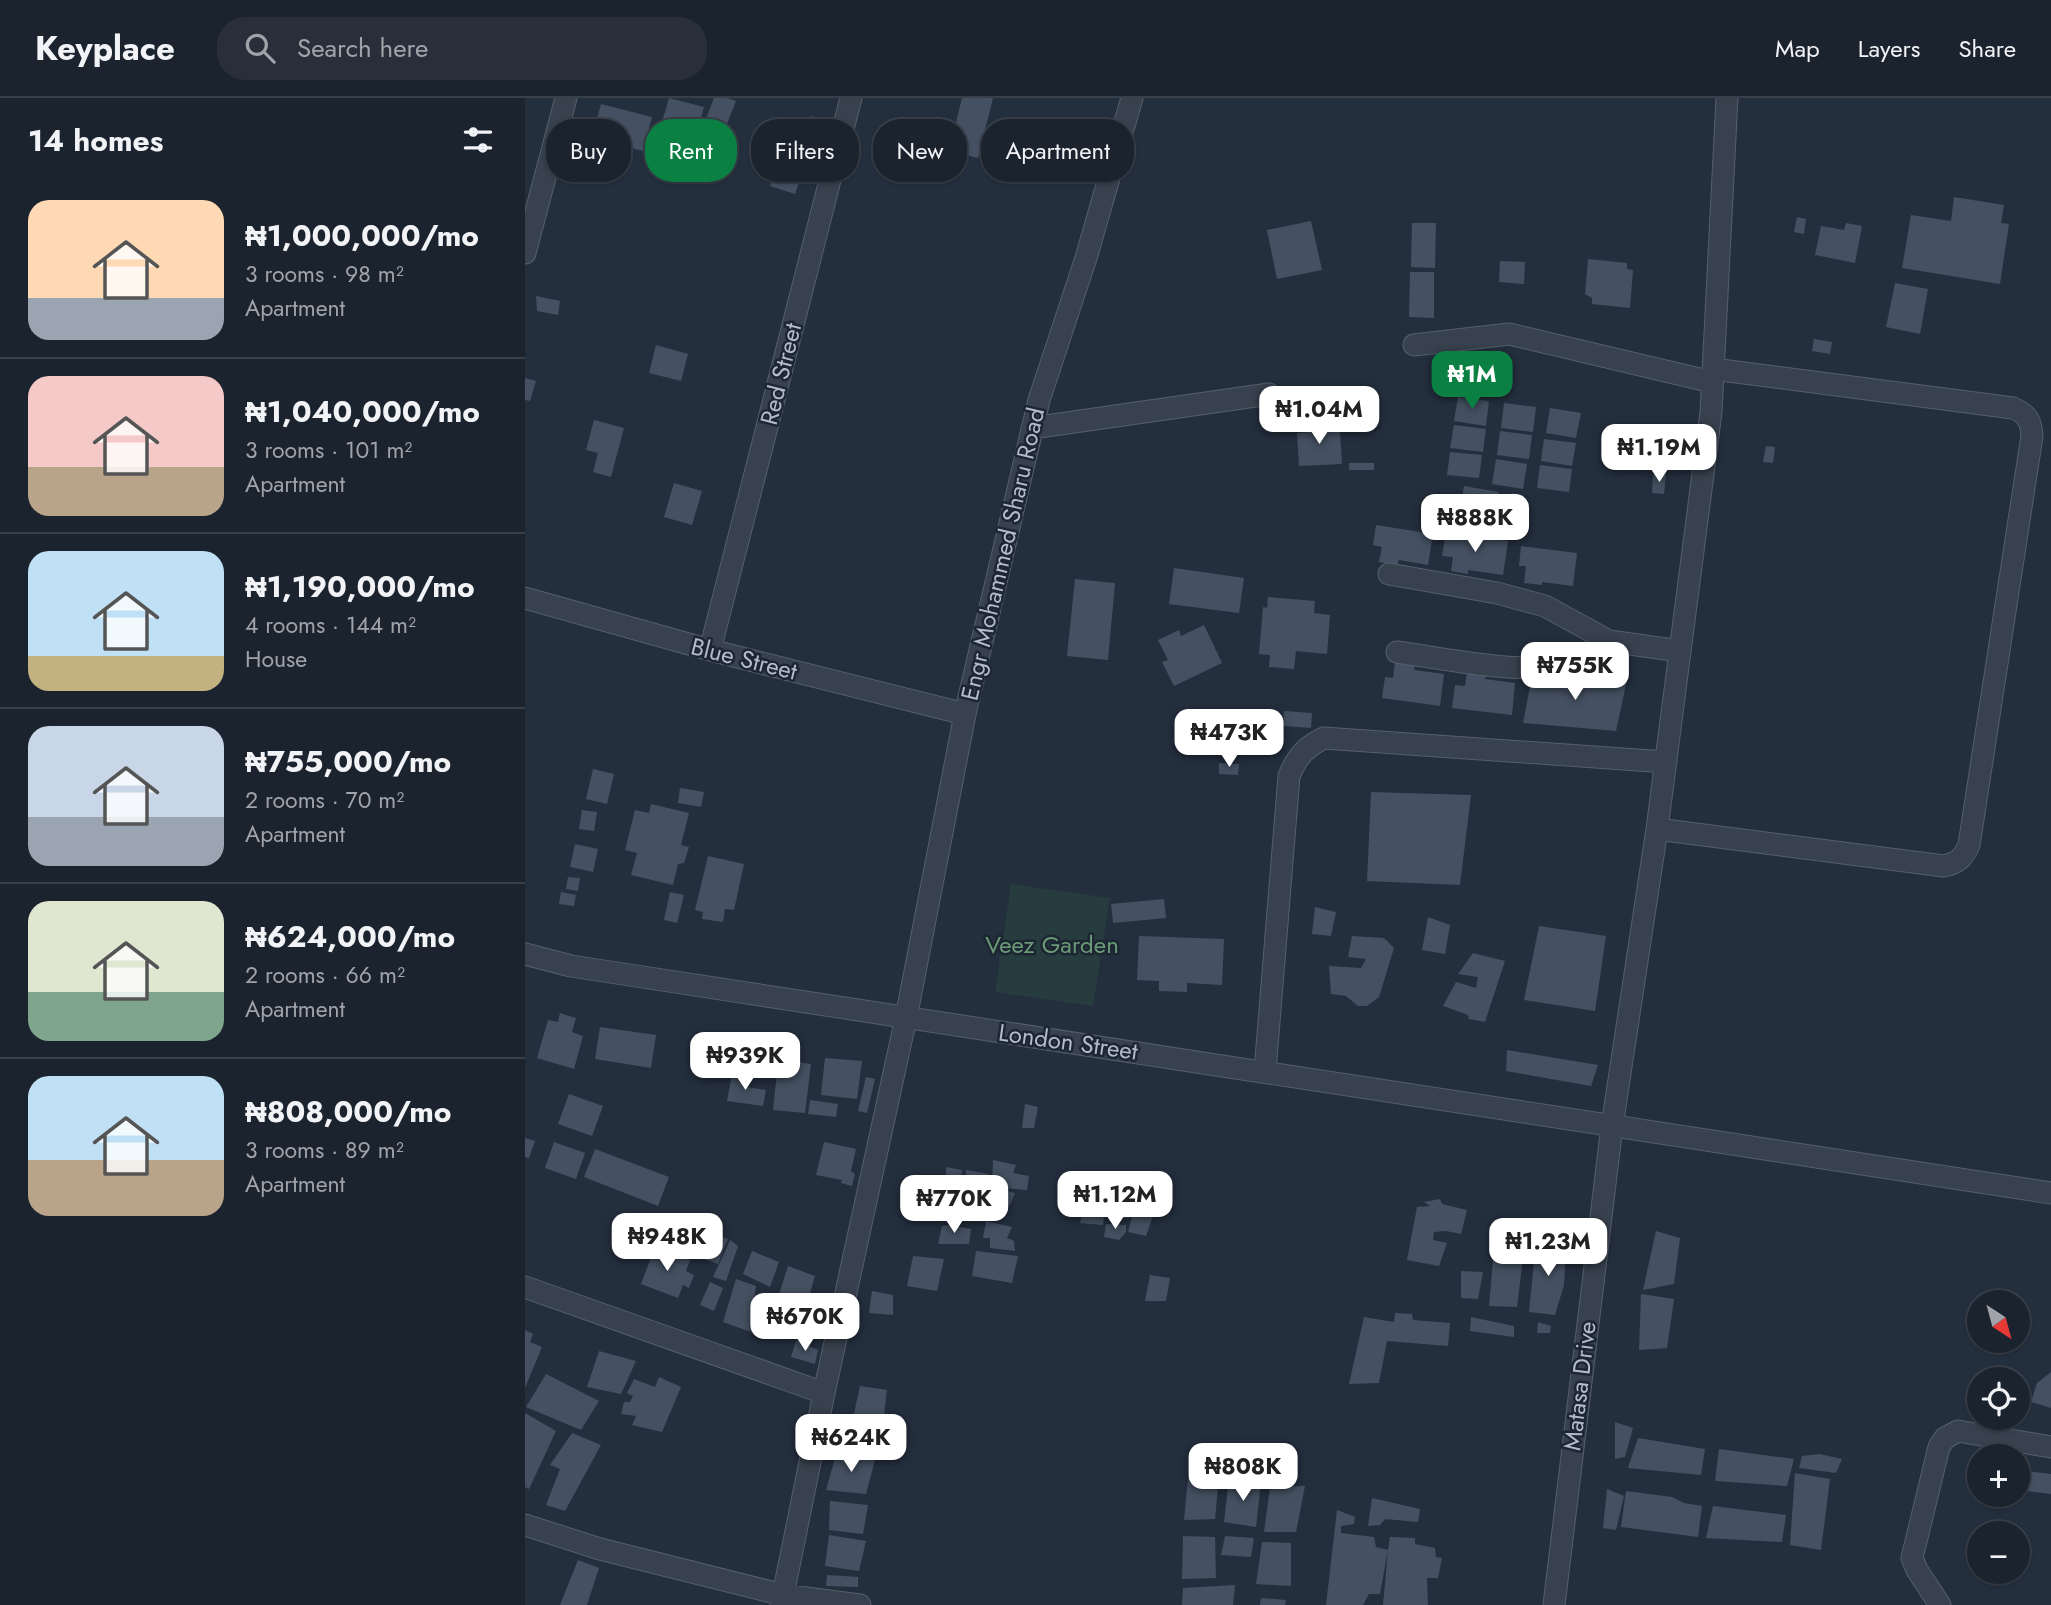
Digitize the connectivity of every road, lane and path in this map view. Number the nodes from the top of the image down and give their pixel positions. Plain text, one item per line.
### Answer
1 (566, 98) edge
2 (851, 98) edge
3 (1132, 98) edge
4 (1727, 98) edge
5 (525, 253) edge
6 (1414, 345) dead end
7 (1713, 375) junction
8 (1269, 394) dead end
9 (1032, 428) junction
10 (1389, 574) dead end
11 (525, 598) edge
12 (1609, 641) junction
13 (710, 650) junction
14 (1680, 651) junction
15 (1397, 652) dead end
16 (965, 714) junction
17 (1666, 762) junction
18 (1657, 829) junction
19 (525, 954) edge
20 (907, 1018) junction
21 (1265, 1071) junction
22 (1612, 1126) junction
23 (2051, 1193) edge
24 (525, 1287) edge
25 (824, 1393) junction
26 (2051, 1447) edge
27 (525, 1525) edge
28 (782, 1600) edge
29 (860, 1605) edge
30 (1554, 1605) edge
31 (1940, 1605) edge

1 - 5 street
2 - 13 street, Red Street
3 - 9 street, Engr Mohammed Sharu Road
4 - 7 street, Matasa Drive
6 - 7 street
7 - 14 street, Matasa Drive
7 - 18 street
8 - 9 street
9 - 16 street, Engr Mohammed Sharu Road
10 - 12 street
11 - 13 street, Blue Street
12 - 14 street
12 - 15 street
13 - 16 street, Blue Street
14 - 17 street, Matasa Drive
16 - 20 street, Engr Mohammed Sharu Road
17 - 18 street, Matasa Drive
17 - 21 street
18 - 22 street, Matasa Drive
19 - 20 street, London Street
20 - 21 street, London Street
20 - 25 street, Engr Mohammed Sharu Road
21 - 22 street, London Street
22 - 23 street, London Street
22 - 30 street, Matasa Drive
24 - 25 street
25 - 28 street, Engr Mohammed Sharu Road
26 - 31 street
27 - 28 street
28 - 29 street

